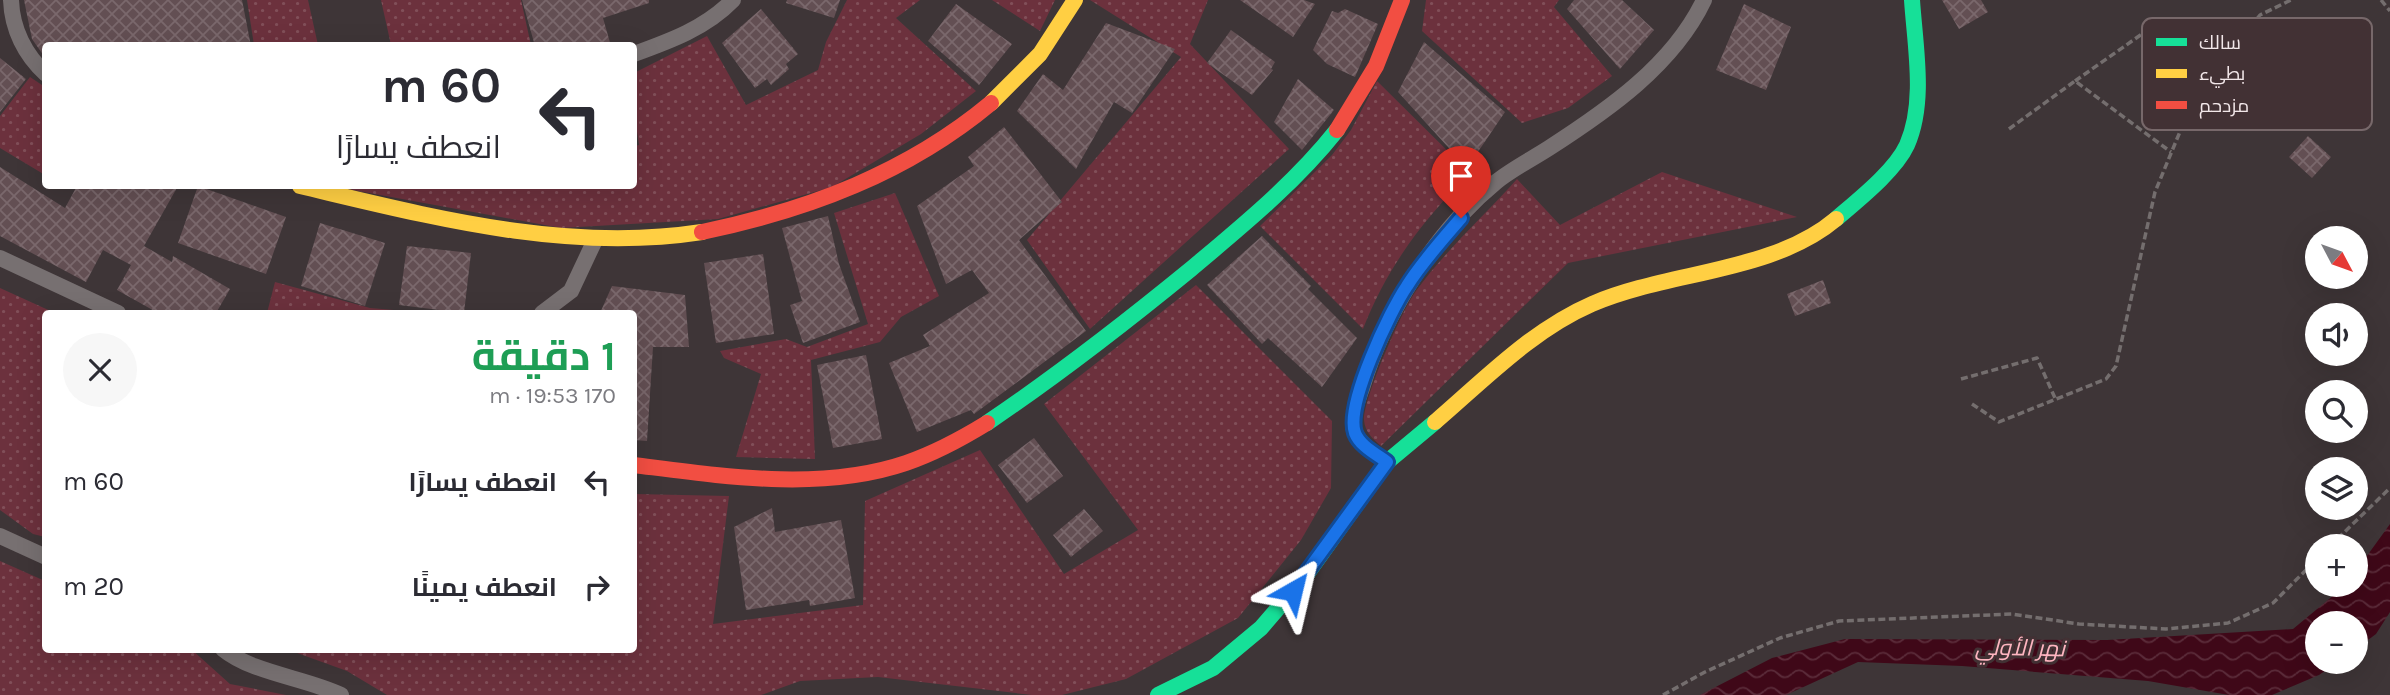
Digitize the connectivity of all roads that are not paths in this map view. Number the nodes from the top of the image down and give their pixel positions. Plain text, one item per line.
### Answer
1 (11, 0) edge
2 (733, 0) edge
3 (1075, 0) edge
4 (1402, 0) edge
5 (1704, 0) edge
6 (1912, 0) edge
7 (637, 53) edge
8 (42, 70) edge
9 (314, 189) edge
10 (596, 240) junction
11 (0, 258) edge
12 (112, 310) edge
13 (546, 310) edge
14 (1387, 462) junction
15 (637, 466) edge
16 (0, 536) edge
17 (42, 555) edge
18 (230, 653) edge
19 (341, 695) edge
20 (1158, 695) edge

1 - 8 street
2 - 7 street
3 - 10 street
4 - 15 street
5 - 14 street
6 - 14 street
9 - 10 street
10 - 13 street
11 - 12 street
14 - 20 street
16 - 17 street
18 - 19 street

